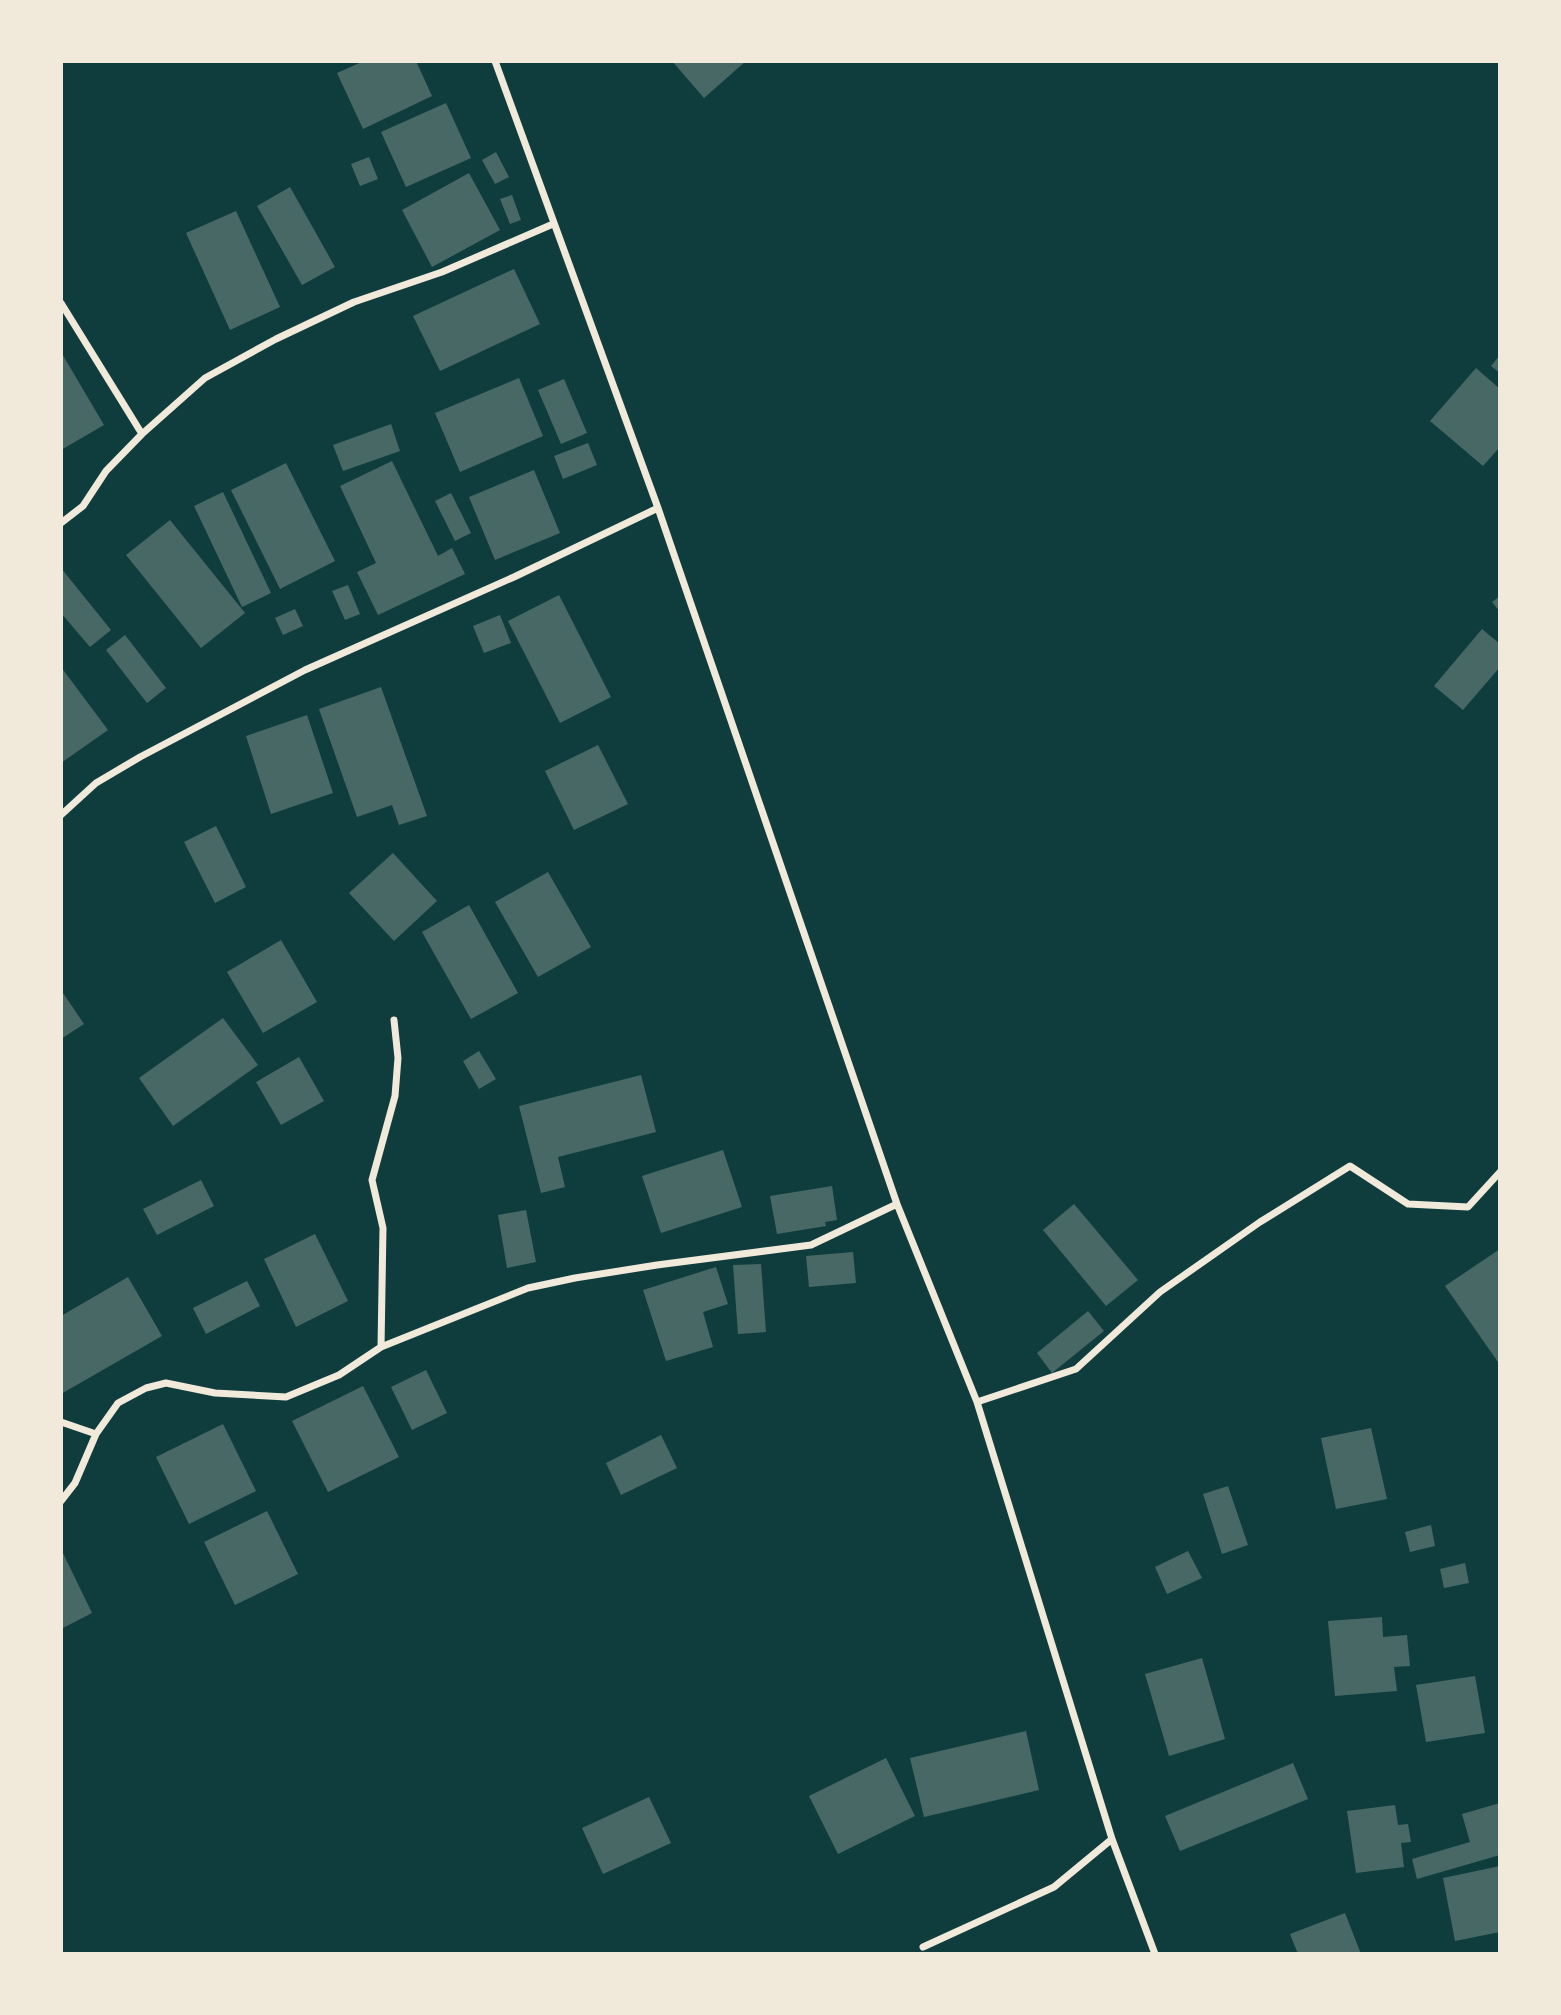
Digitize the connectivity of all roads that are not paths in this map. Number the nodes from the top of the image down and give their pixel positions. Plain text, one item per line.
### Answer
1 (495, 61) edge
2 (553, 224) junction
3 (61, 303) edge
4 (142, 434) junction
5 (658, 508) junction
6 (61, 523) edge
7 (61, 815) edge
8 (394, 1020) dead end
9 (1500, 1172) edge
10 (897, 1203) junction
11 (381, 1347) junction
12 (977, 1402) junction
13 (61, 1422) edge
14 (96, 1434) junction
15 (61, 1502) edge
16 (1112, 1839) junction
17 (923, 1947) dead end
18 (1155, 1954) edge

1 - 2 street
2 - 4 street
2 - 5 street
3 - 4 street
4 - 6 street
5 - 7 street
5 - 10 street
8 - 11 street
9 - 12 street
10 - 11 street
10 - 12 street
11 - 14 street
12 - 16 street
13 - 14 street
14 - 15 street
16 - 17 street
16 - 18 street

